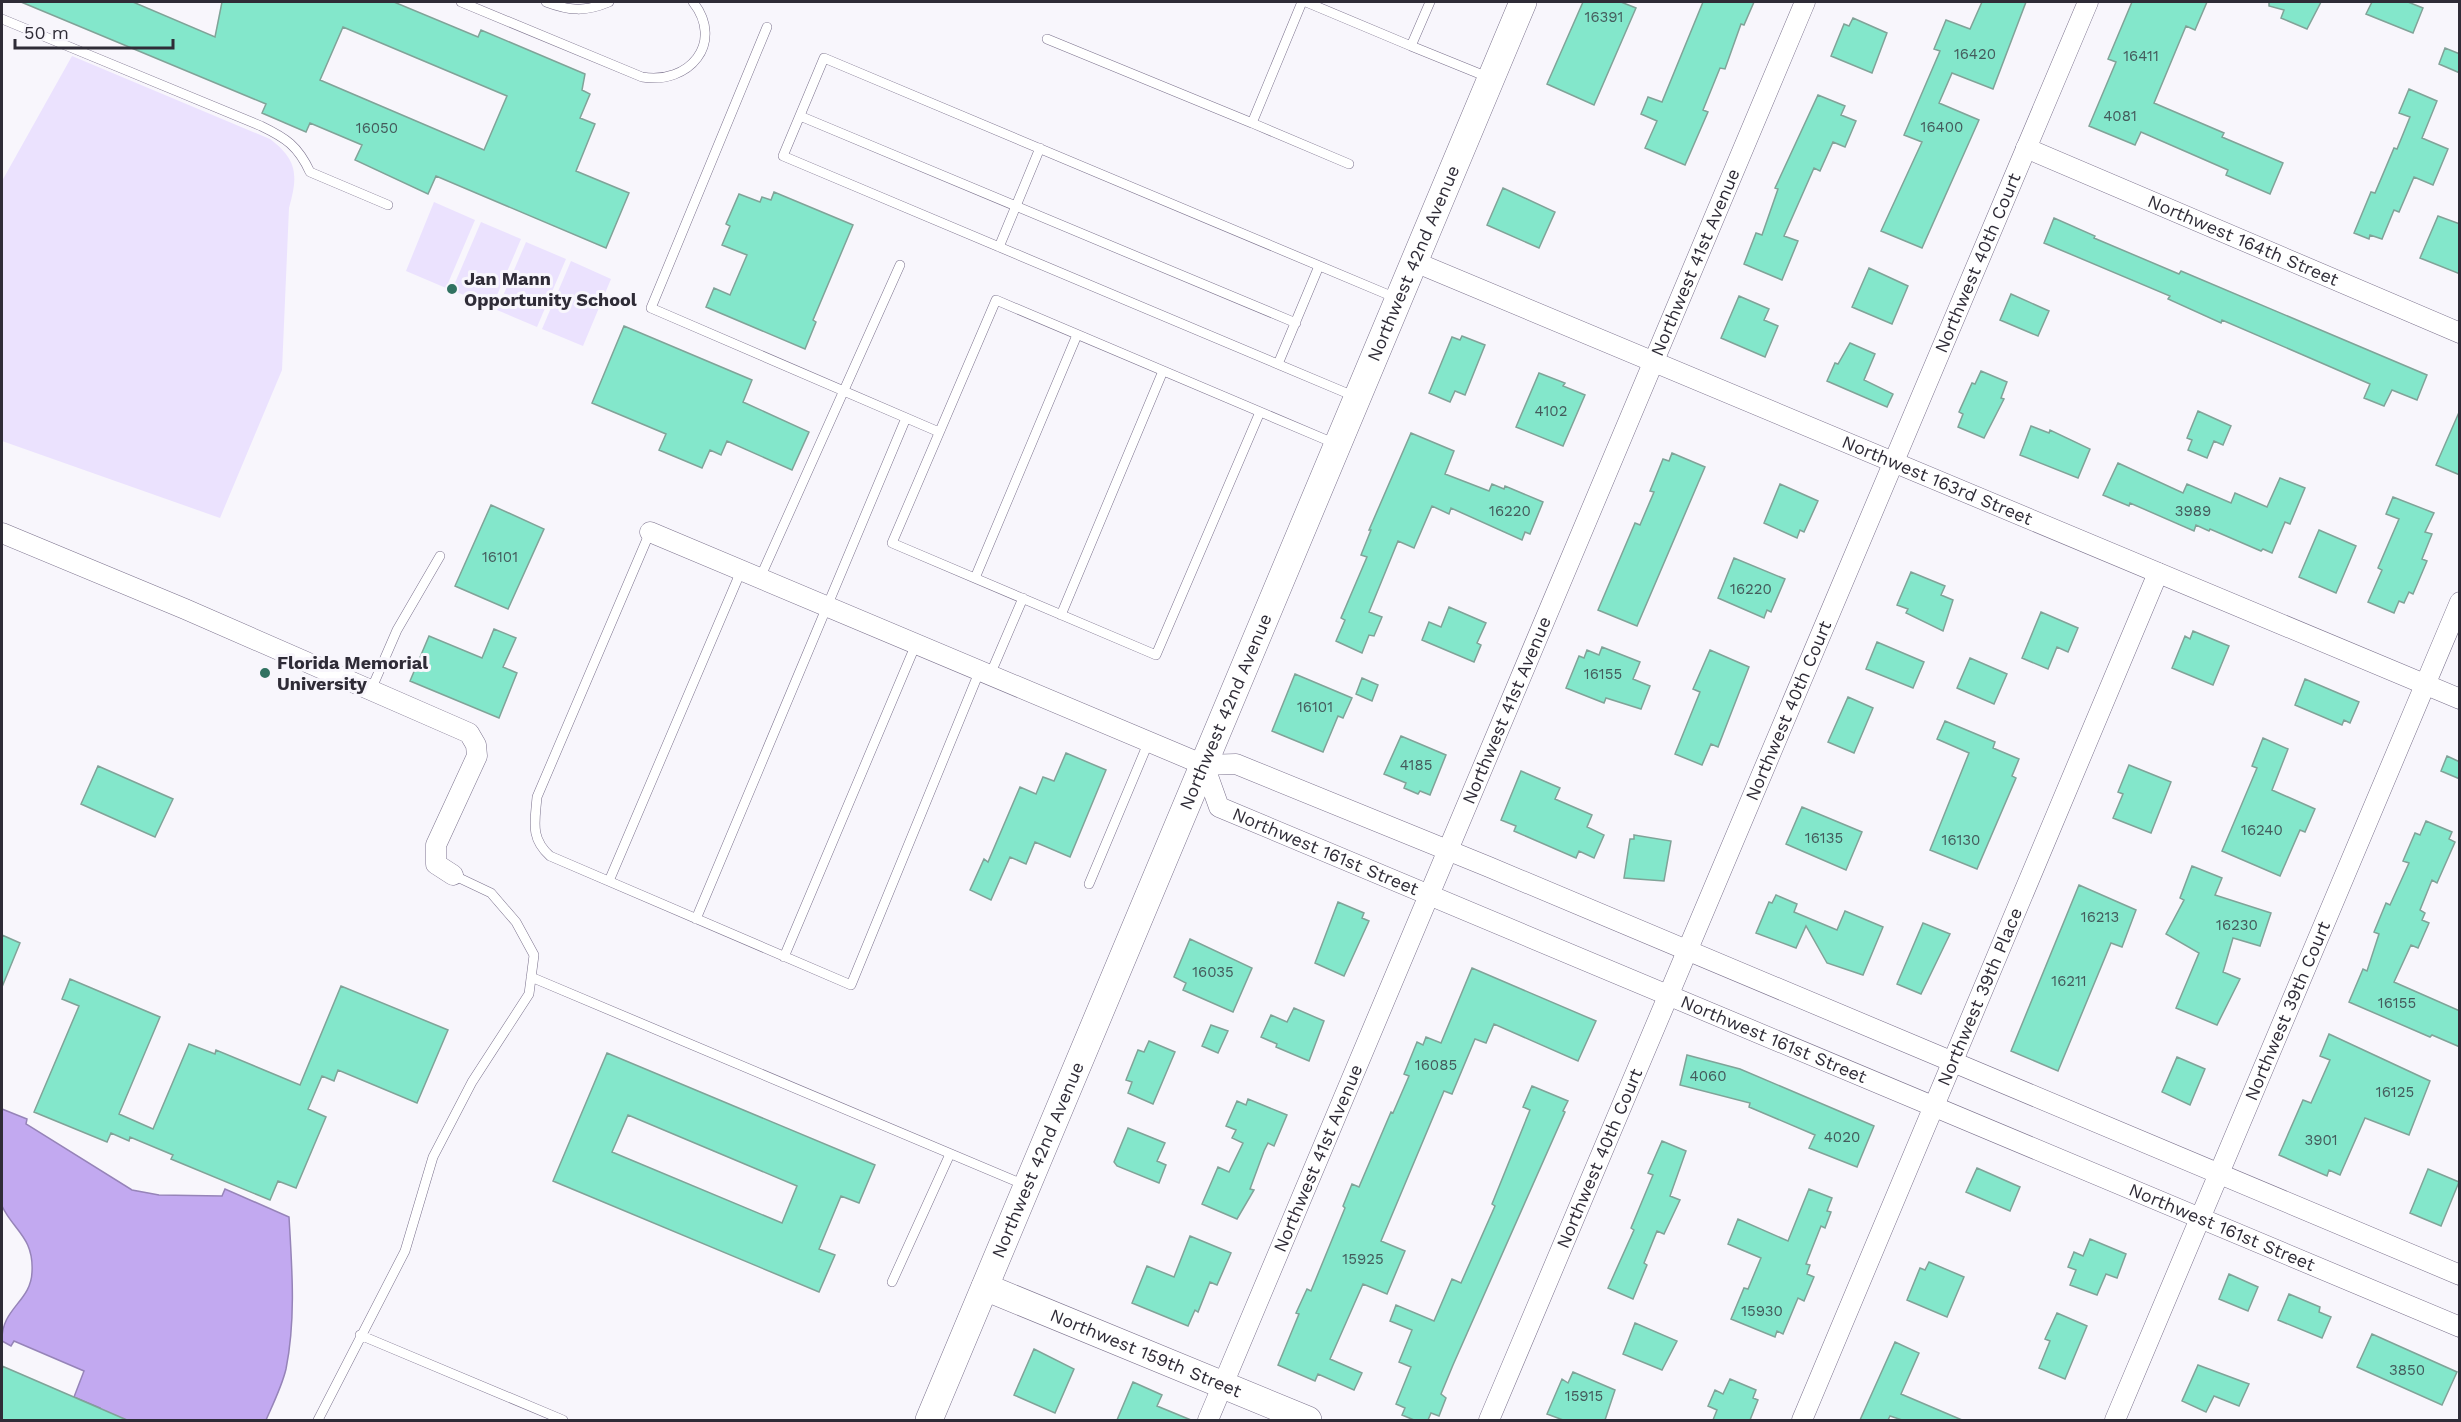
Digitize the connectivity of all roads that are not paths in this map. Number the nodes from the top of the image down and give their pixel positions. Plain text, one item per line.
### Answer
1 (461, 2) edge
2 (546, 2) edge
3 (609, 2) edge
4 (693, 2) edge
5 (1304, 2) edge
6 (1430, 2) edge
7 (1523, 2) edge
8 (1805, 2) edge
9 (2088, 2) edge
10 (2, 19) edge
11 (767, 27) dead end
12 (1047, 39) dead end
13 (1411, 46) junction
14 (1491, 78) junction
15 (800, 116) junction
16 (1252, 123) junction
17 (1040, 148) junction
18 (2026, 148) junction
19 (1349, 164) dead end
20 (388, 205) dead end
21 (1015, 206) junction
22 (999, 247) junction
23 (1415, 262) junction
24 (900, 265) dead end
25 (1320, 266) junction
26 (1400, 299) junction
27 (1296, 322) junction
28 (2460, 333) edge
29 (1077, 334) junction
30 (1656, 362) junction
31 (1278, 364) junction
32 (1163, 371) junction
33 (844, 391) junction
34 (1358, 398) junction
35 (1260, 412) junction
36 (906, 418) junction
37 (939, 432) junction
38 (1339, 445) junction
39 (1893, 461) junction
40 (650, 532) joint
41 (2, 533) edge
42 (440, 556) dead end
43 (741, 570) junction
44 (2158, 573) junction
45 (760, 578) junction
46 (975, 578) junction
47 (1023, 598) junction
48 (2460, 602) edge
49 (826, 607) junction
50 (1061, 615) junction
51 (916, 644) junction
52 (985, 673) junction
53 (2426, 685) junction
54 (371, 690) junction
55 (2460, 699) edge
56 (1149, 741) junction
57 (1204, 765) junction
58 (1448, 851) junction
59 (453, 875) joint
60 (609, 881) junction
61 (1089, 884) dead end
62 (1429, 895) junction
63 (696, 919) junction
64 (1686, 950) junction
65 (784, 957) junction
66 (531, 977) junction
67 (1668, 996) junction
68 (1952, 1062) junction
69 (1933, 1107) junction
70 (950, 1154) junction
71 (2218, 1173) junction
72 (1027, 1186) junction
73 (2199, 1220) junction
74 (2460, 1275) edge
75 (892, 1282) dead end
76 (985, 1287) junction
77 (2460, 1327) edge
78 (360, 1335) junction
79 (1223, 1384) junction
80 (318, 1420) edge
81 (563, 1420) edge
82 (929, 1420) edge
83 (1208, 1420) edge
84 (1308, 1420) edge
85 (1489, 1420) edge
86 (1802, 1420) edge
87 (2115, 1420) edge

1 - 4 lane
2 - 3 lane
5 - 13 lane
5 - 16 lane
6 - 13 lane
7 - 14 street, Northwest 42nd Avenue
8 - 30 street, Northwest 41st Avenue
9 - 18 street, Northwest 40th Court
10 - 20 lane
11 - 33 lane
12 - 16 lane
13 - 14 lane
14 - 23 street, Northwest 42nd Avenue
15 - 17 lane
15 - 21 lane
15 - 22 lane
16 - 19 lane
17 - 21 lane
17 - 25 lane
18 - 28 street, Northwest 164th Street
18 - 39 street, Northwest 40th Court
21 - 22 lane
21 - 27 lane
22 - 31 lane
23 - 26 street, Northwest 42nd Avenue
23 - 30 street, Northwest 163rd Street
24 - 33 lane
25 - 26 lane
25 - 27 lane
26 - 34 street, Northwest 42nd Avenue
27 - 31 lane
29 - 32 lane
29 - 37 lane
29 - 46 lane
30 - 39 street, Northwest 163rd Street
30 - 58 street, Northwest 41st Avenue
31 - 34 lane
32 - 35 lane
32 - 50 lane
33 - 36 lane
33 - 45 lane
34 - 38 street, Northwest 42nd Avenue
35 - 38 lane
35 - 50 lane
36 - 37 lane
36 - 49 lane
37 - 46 lane
38 - 57 street, Northwest 42nd Avenue
39 - 44 street, Northwest 163rd Street
39 - 64 street, Northwest 40th Court
40 - 43 street
40 - 60 lane
41 - 54 street
42 - 54 lane
43 - 45 street
43 - 60 lane
44 - 53 street, Northwest 163rd Street
44 - 68 street, Northwest 39th Place
45 - 49 street
46 - 47 lane
47 - 50 lane
47 - 52 lane
48 - 53 street, Northwest 39th Court
49 - 51 street
49 - 63 lane
51 - 52 street
51 - 65 lane
52 - 56 street
52 - 65 lane
53 - 55 street, Northwest 163rd Street
53 - 71 street, Northwest 39th Court
54 - 59 street
56 - 57 street
56 - 61 lane
57 - 58 street
57 - 62 street, Northwest 161st Street
57 - 72 street, Northwest 42nd Avenue
58 - 62 street, Northwest 41st Avenue
58 - 64 street
59 - 66 lane
60 - 63 lane
62 - 67 street, Northwest 161st Street
62 - 79 street, Northwest 41st Avenue
63 - 65 lane
64 - 67 street, Northwest 40th Court
64 - 68 street
66 - 70 lane
66 - 78 lane
67 - 69 street, Northwest 161st Street
67 - 85 street, Northwest 40th Court
68 - 69 street, Northwest 39th Place
68 - 71 street
69 - 73 street, Northwest 161st Street
69 - 86 street, Northwest 39th Place
70 - 72 lane
70 - 75 lane
71 - 73 street, Northwest 39th Court
71 - 74 street
72 - 76 street, Northwest 42nd Avenue
73 - 77 street, Northwest 161st Street
73 - 87 street, Northwest 39th Court
76 - 79 street, Northwest 159th Street
76 - 82 street, Northwest 42nd Avenue
78 - 80 lane
78 - 81 lane
79 - 83 street, Northwest 41st Avenue
79 - 84 street, Northwest 159th Street

